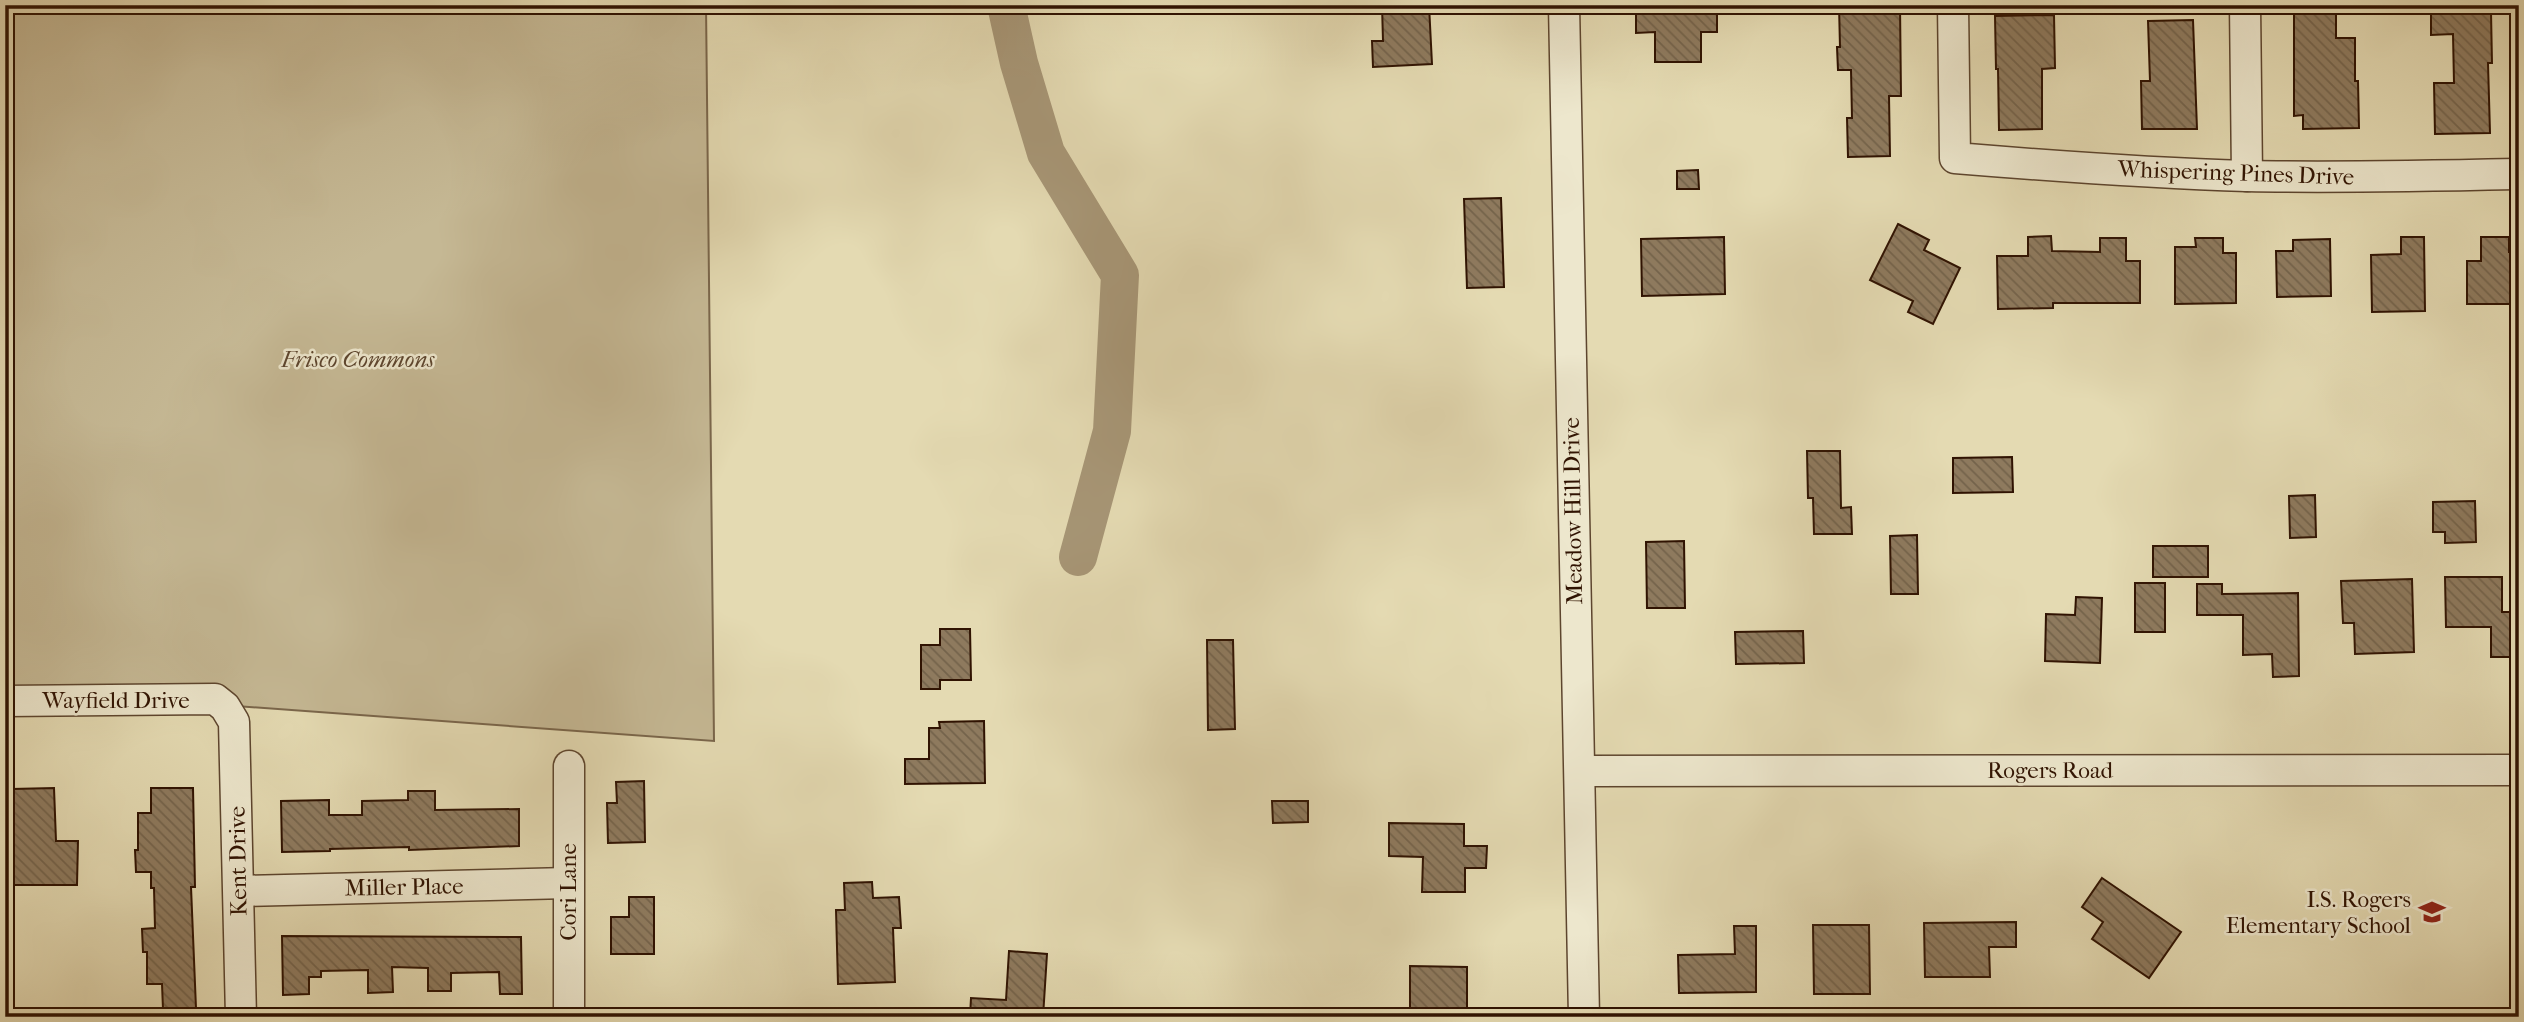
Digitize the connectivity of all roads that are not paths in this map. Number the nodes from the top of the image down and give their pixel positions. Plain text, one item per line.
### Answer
1 (1564, 5) edge
2 (1952, 5) edge
3 (2245, 5) edge
4 (2519, 174) edge
5 (2247, 176) junction
6 (5, 701) edge
7 (225, 707) joint
8 (569, 766) dead end
9 (2519, 770) edge
10 (1581, 771) junction
11 (568, 883) junction
12 (239, 891) junction
13 (241, 1017) edge
14 (569, 1017) edge
15 (1584, 1017) edge

1 - 10 street, Meadow Hill Drive
2 - 5 street, Whispering Pines Drive
3 - 5 street
4 - 5 street, Whispering Pines Drive
6 - 7 street, Wayfield Drive
7 - 12 street, Kent Drive
8 - 11 street, Cori Lane
9 - 10 street, Rogers Road
10 - 15 street, Meadow Hill Drive
11 - 12 street, Miller Place
11 - 14 street, Cori Lane
12 - 13 street, Kent Drive

